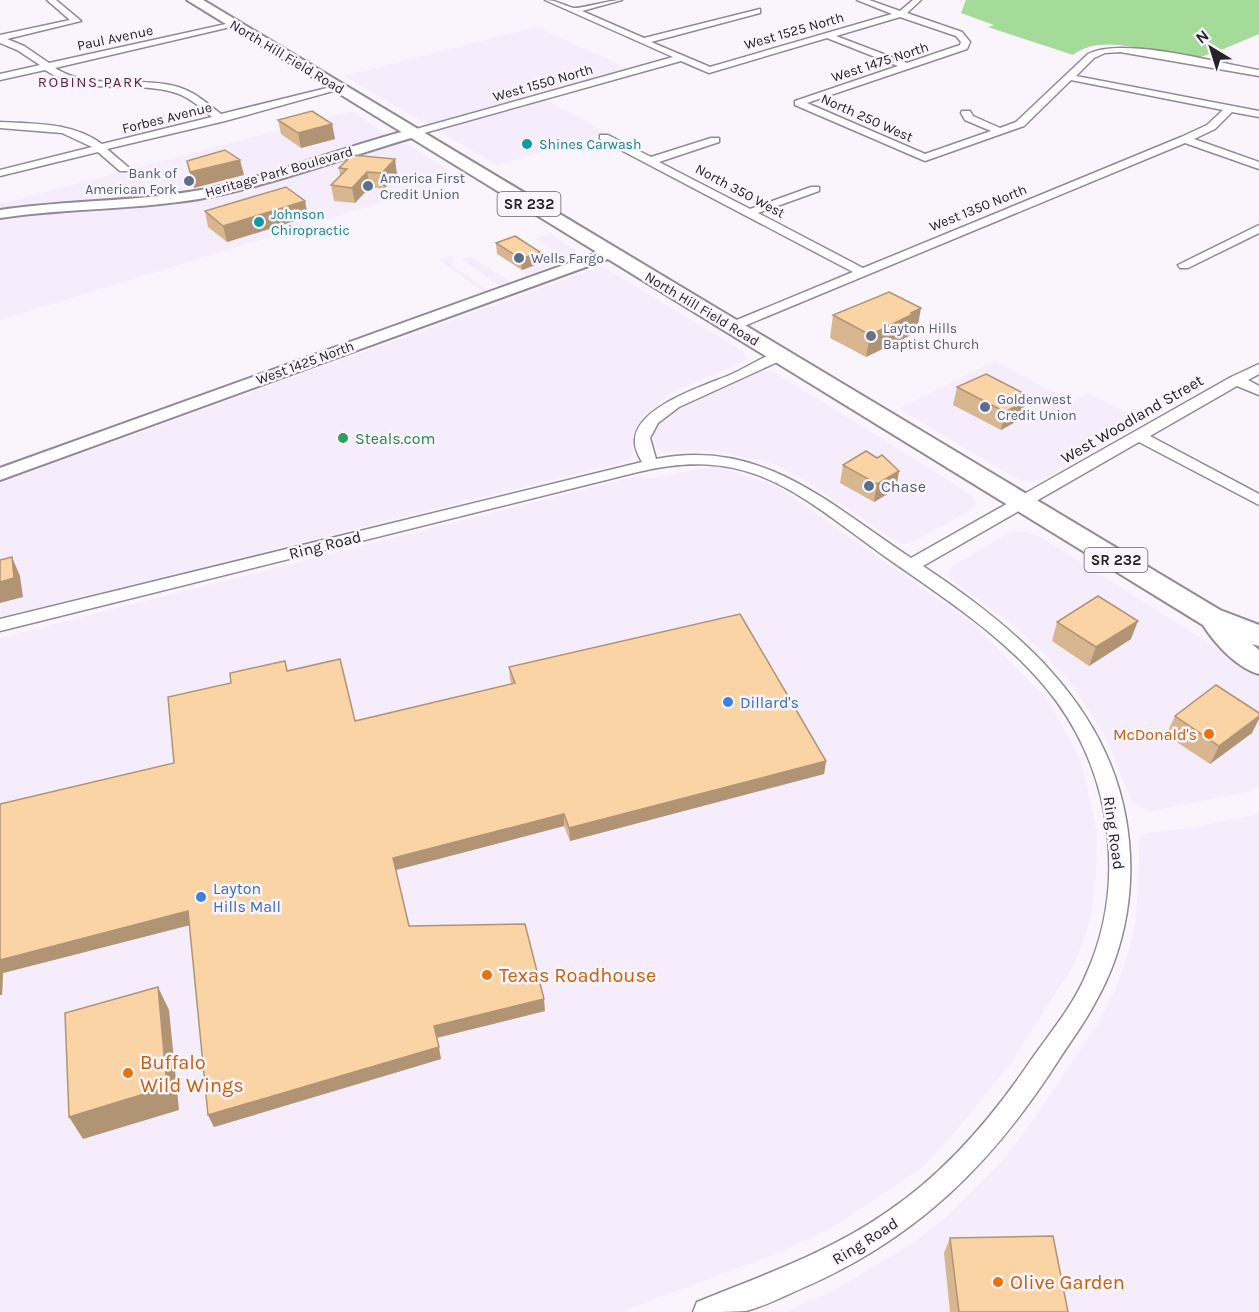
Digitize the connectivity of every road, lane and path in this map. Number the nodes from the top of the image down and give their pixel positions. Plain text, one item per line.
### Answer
1 (51, 0) edge
2 (194, 0) edge
3 (549, 0) edge
4 (618, 0) edge
5 (861, 0) edge
6 (917, 0) edge
7 (574, 11) junction
8 (757, 11) dead end
9 (900, 14) junction
10 (235, 26) junction
11 (826, 36) junction
12 (0, 39) edge
13 (643, 41) junction
14 (681, 58) junction
15 (48, 66) junction
16 (908, 67) junction
17 (1259, 73) edge
18 (0, 77) edge
19 (1069, 77) junction
20 (339, 88) junction
21 (798, 103) joint
22 (1230, 108) junction
23 (966, 113) dead end
24 (1259, 114) edge
25 (221, 119) junction
26 (0, 125) edge
27 (999, 131) junction
28 (413, 133) junction
29 (604, 137) dead end
30 (1185, 139) junction
31 (715, 140) dead end
32 (100, 149) junction
33 (650, 161) junction
34 (1259, 166) edge
35 (124, 169) dead end
36 (0, 173) edge
37 (815, 189) dead end
38 (749, 213) junction
39 (0, 214) edge
40 (1259, 229) edge
41 (610, 253) junction
42 (1184, 266) dead end
43 (861, 272) junction
44 (732, 327) junction
45 (779, 356) junction
46 (1259, 368) edge
47 (1236, 380) junction
48 (1259, 391) edge
49 (1138, 436) junction
50 (651, 464) junction
51 (0, 474) edge
52 (1259, 500) edge
53 (1022, 503) junction
54 (910, 566) junction
55 (1210, 617) junction
56 (0, 625) edge
57 (1259, 636) edge
58 (1259, 664) edge
59 (707, 1312) edge

1 - 12 street
2 - 10 main road, North Hill Field Road / SR 232
3 - 7 street
4 - 7 street
5 - 9 street
6 - 9 street, West 1525 North
7 - 13 street
8 - 13 street
9 - 11 street, West 1525 North
9 - 16 street, West 1475 North
10 - 15 street, Paul Avenue
10 - 20 main road, North Hill Field Road / SR 232
11 - 14 street, West 1525 North
11 - 16 street
12 - 15 street
13 - 14 street
14 - 28 street, West 1550 North
15 - 18 street, Paul Avenue
15 - 25 street
16 - 21 street, West 1475 North
17 - 19 street
19 - 22 street
19 - 27 street
20 - 25 street, Forbes Avenue
20 - 28 main road, North Hill Field Road / SR 232
21 - 27 street, North 250 West
22 - 24 street
22 - 30 street, West 1350 North
23 - 27 street
25 - 32 street, Forbes Avenue
26 - 32 street
28 - 39 street, Heritage Park Boulevard
28 - 41 main road, North Hill Field Road / SR 232
29 - 33 street, North 350 West
30 - 34 street
30 - 43 street, West 1350 North
31 - 33 street
32 - 35 street
32 - 36 street, Forbes Avenue
33 - 38 street, North 350 West
37 - 38 street
38 - 43 street, North 350 West
40 - 42 street
41 - 44 main road, North Hill Field Road / SR 232
41 - 51 street, West 1425 North
43 - 44 street, West 1350 North
44 - 45 main road, North Hill Field Road / SR 232
45 - 50 street
45 - 53 main road, North Hill Field Road / SR 232
46 - 47 street, West Woodland Street
47 - 48 street
47 - 49 street, West Woodland Street
49 - 52 street
49 - 53 street, West Woodland Street
50 - 54 street, Ring Road
50 - 56 street, Ring Road
53 - 54 street, West Woodland Street
53 - 55 main road, North Hill Field Road / SR 232
54 - 59 street, Ring Road
55 - 57 main road, SR 232
55 - 58 main road, SR 232

